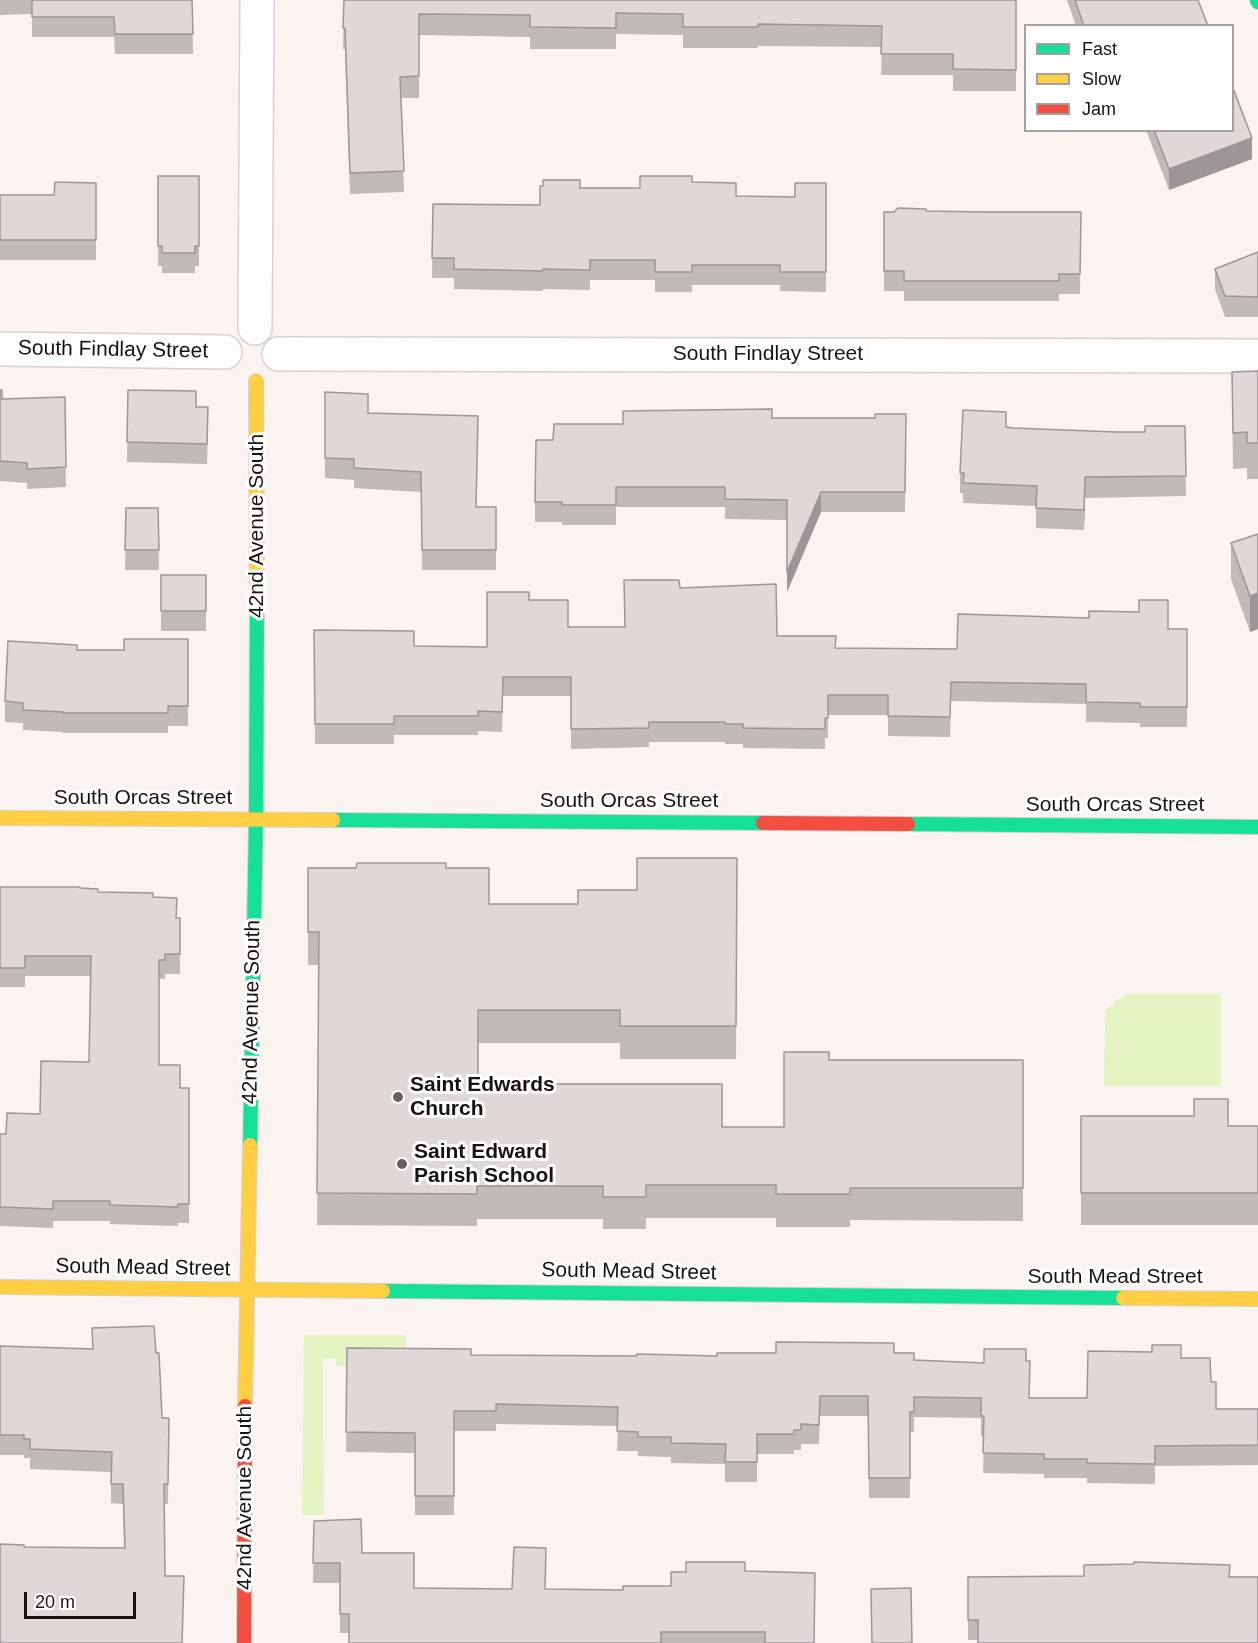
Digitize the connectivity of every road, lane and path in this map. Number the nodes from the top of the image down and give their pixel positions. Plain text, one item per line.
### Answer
1 (257, 0) edge
2 (255, 328) junction
3 (0, 349) edge
4 (225, 352) junction
5 (279, 354) junction
6 (1258, 356) edge
7 (256, 381) junction
8 (0, 818) edge
9 (256, 819) junction
10 (1258, 827) edge
11 (0, 1287) edge
12 (247, 1290) junction
13 (1258, 1299) edge
14 (244, 1643) edge

1 - 2 street
2 - 4 street
2 - 5 street
3 - 4 street, South Findlay Street
4 - 7 street
5 - 6 street, South Findlay Street
5 - 7 street
7 - 9 street, 42nd Avenue South
8 - 9 street, South Orcas Street
9 - 10 street, South Orcas Street
9 - 12 street, 42nd Avenue South
11 - 12 street, South Mead Street
12 - 13 street, South Mead Street
12 - 14 street, 42nd Avenue South

